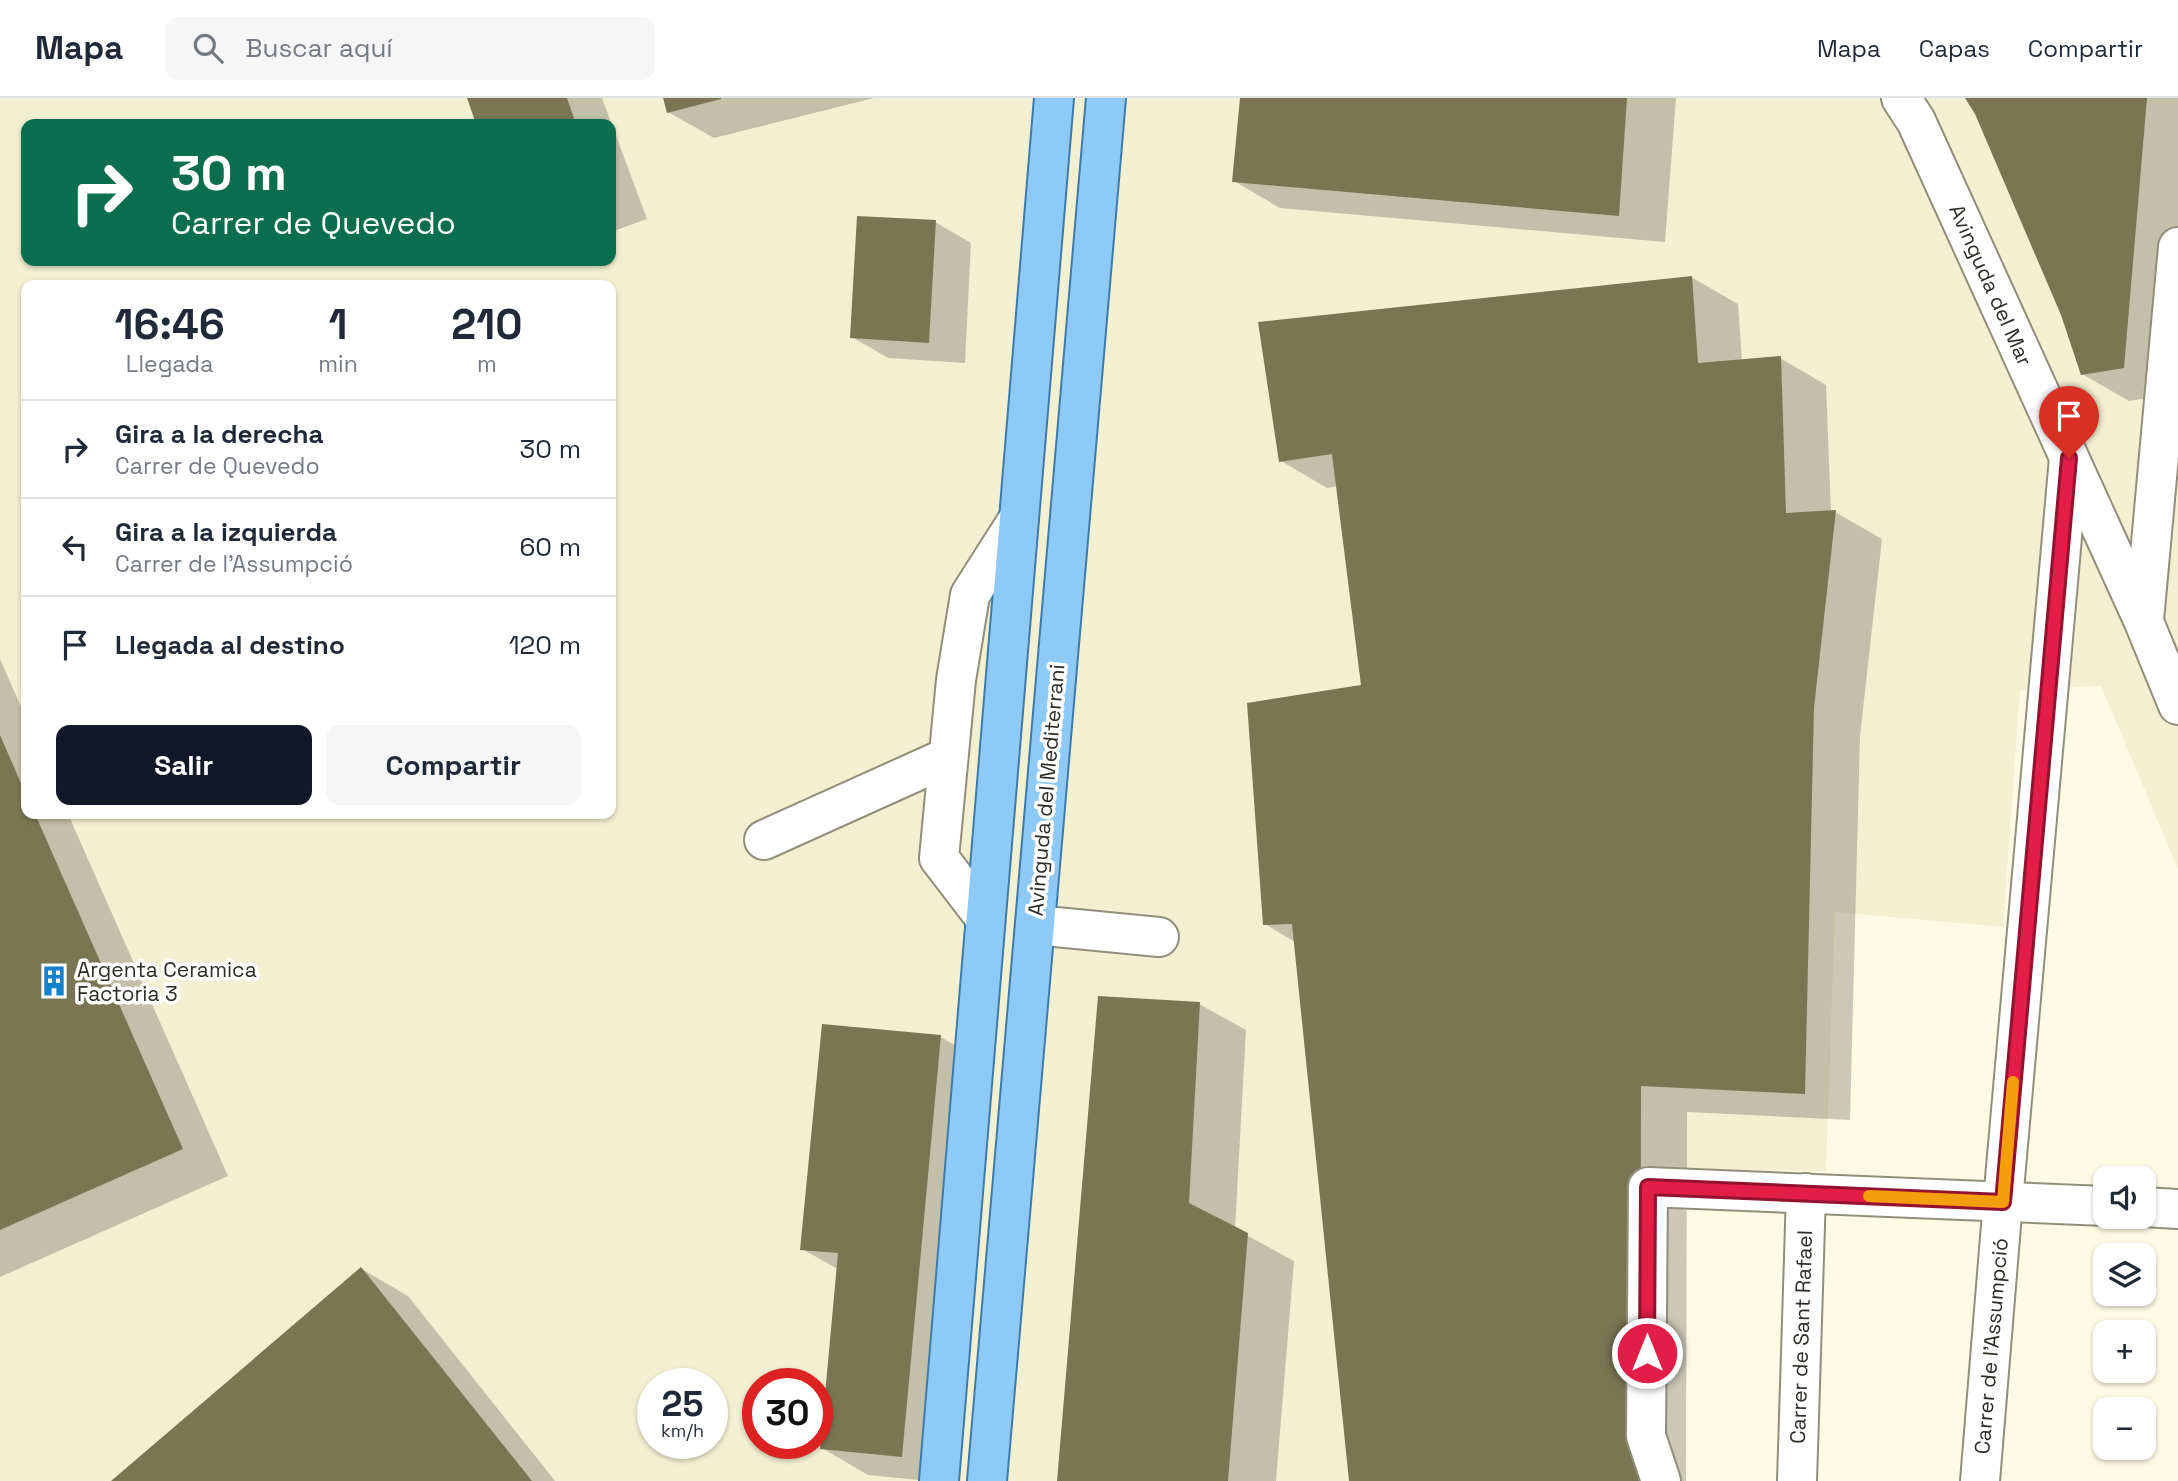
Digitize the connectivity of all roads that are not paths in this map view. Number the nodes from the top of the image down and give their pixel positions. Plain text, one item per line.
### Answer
1 (1054, 98) edge
2 (1106, 98) edge
3 (1901, 98) edge
4 (2178, 247) edge
5 (2069, 458) junction
6 (1019, 518) junction
7 (2144, 622) junction
8 (2178, 705) edge
9 (948, 757) junction
10 (764, 839) dead end
11 (985, 918) junction
12 (1035, 925) junction
13 (1159, 937) dead end
14 (1806, 1193) junction
15 (2003, 1202) junction
16 (2093, 1206) edge
17 (2156, 1208) edge
18 (2178, 1209) edge
19 (939, 1481) edge
20 (987, 1481) edge
21 (1661, 1481) edge
22 (1797, 1481) edge
23 (1980, 1481) edge

1 - 6 main road
2 - 12 main road, Avinguda del Mediterrani
3 - 5 street, Avinguda del Mar
4 - 7 street
5 - 7 street, Avinguda del Mar
5 - 15 street, Carrer de l'Assumpció
6 - 9 street
6 - 11 main road
7 - 8 street, Avinguda del Mar
9 - 10 street
9 - 11 street
11 - 19 main road
12 - 13 street
12 - 20 main road, Avinguda del Mediterrani
14 - 15 street
14 - 21 street
14 - 22 street, Carrer de Sant Rafael
15 - 16 street
15 - 23 street, Carrer de l'Assumpció
17 - 18 street

